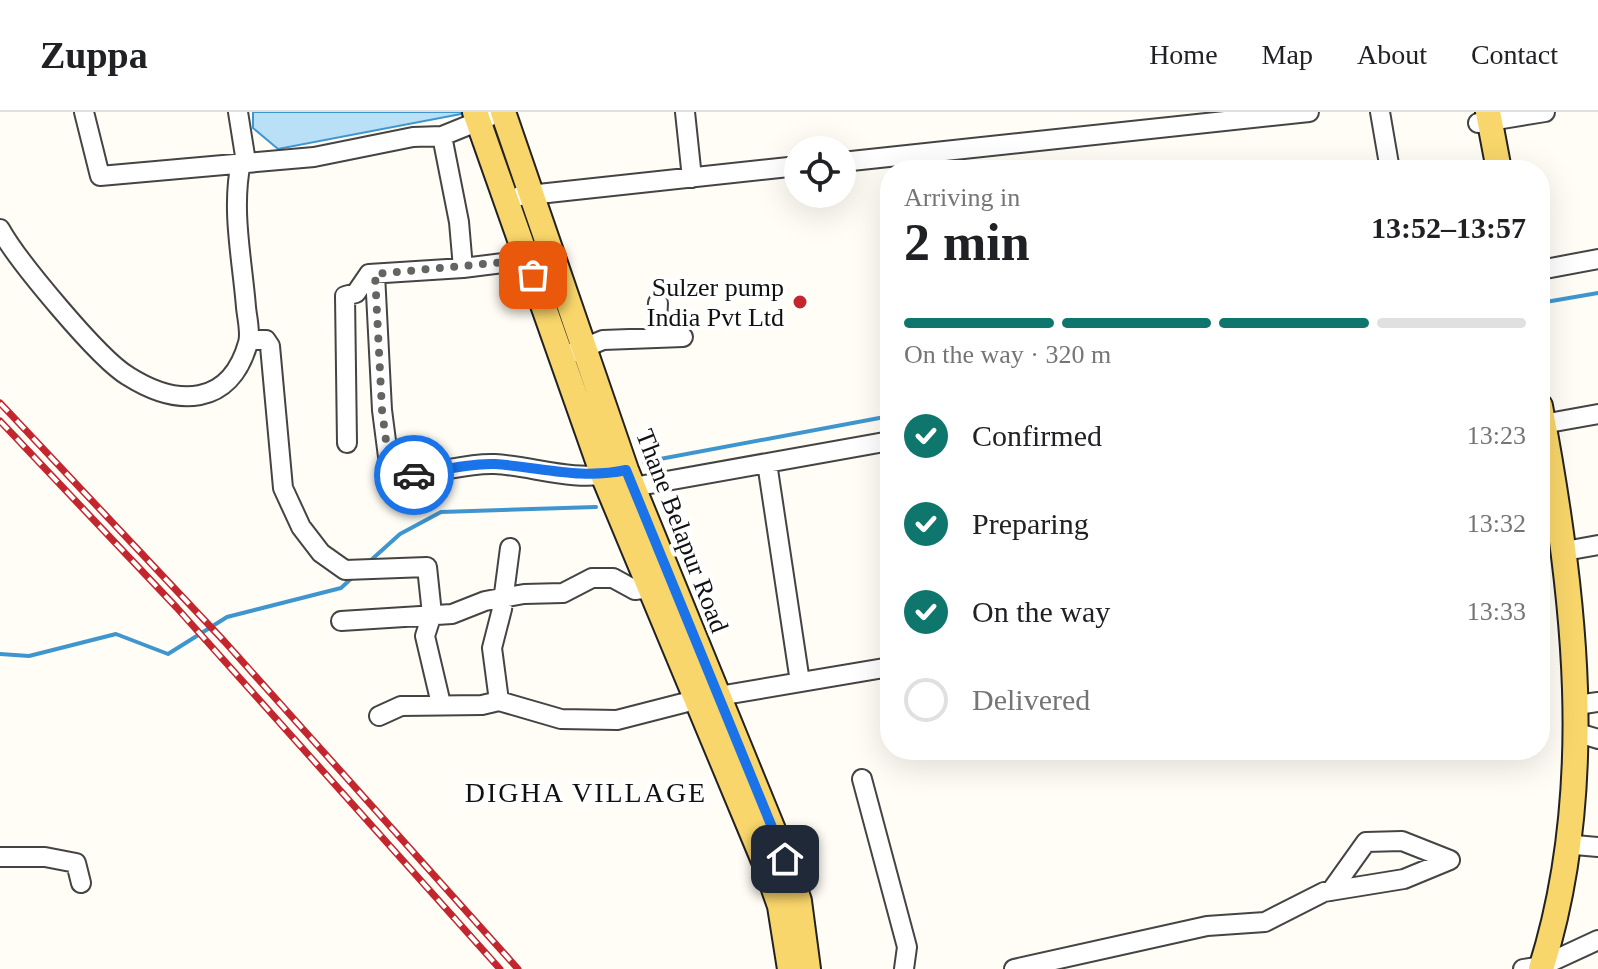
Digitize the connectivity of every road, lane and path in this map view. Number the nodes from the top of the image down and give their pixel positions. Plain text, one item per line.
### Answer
1 (84, 112) edge
2 (238, 112) edge
3 (503, 112) edge
4 (685, 112) edge
5 (1309, 112) edge
6 (1380, 112) edge
7 (1545, 112) edge
8 (477, 117) edge
9 (1483, 117) edge
10 (442, 136) junction
11 (1388, 160) edge
12 (1485, 160) edge
13 (1496, 160) edge
14 (856, 161) edge
15 (244, 162) junction
16 (784, 168) edge
17 (692, 178) junction
18 (531, 195) junction
19 (505, 198) junction
20 (0, 229) edge
21 (1598, 259) edge
22 (527, 260) junction
23 (463, 268) junction
24 (1550, 268) edge
25 (375, 274) junction
26 (658, 303) dead end
27 (683, 337) dead end
28 (656, 338) junction
29 (250, 340) junction
30 (573, 352) junction
31 (1598, 414) edge
32 (1550, 415) edge
33 (347, 443) dead end
34 (880, 443) edge
35 (1550, 462) edge
36 (767, 463) junction
37 (621, 477) junction
38 (1598, 545) edge
39 (510, 548) dead end
40 (1565, 551) junction
41 (1550, 562) edge
42 (650, 588) junction
43 (501, 597) junction
44 (432, 614) junction
45 (341, 621) dead end
46 (880, 669) edge
47 (800, 682) junction
48 (706, 698) junction
49 (499, 701) junction
50 (1591, 703) edge
51 (441, 704) junction
52 (379, 716) dead end
53 (1592, 737) edge
54 (862, 779) dead end
55 (1586, 846) edge
56 (0, 857) edge
57 (81, 883) dead end
58 (1331, 891) junction
59 (1598, 940) edge
60 (1533, 968) edge
61 (790, 969) edge
62 (808, 969) edge
63 (904, 969) edge
64 (1014, 969) edge

1 - 15 street
2 - 15 street
3 - 8 street
3 - 18 main road, Thane Belapur Road
4 - 17 street
5 - 14 street
6 - 11 street
7 - 9 street
8 - 10 street
8 - 19 main road, Thane Belapur Road
9 - 12 main road
9 - 13 main road
10 - 15 street
10 - 23 street
15 - 29 street
16 - 17 street
17 - 18 street
18 - 19 street
18 - 30 main road, Thane Belapur Road
19 - 22 main road, Thane Belapur Road
20 - 29 street
21 - 24 street
22 - 23 street
22 - 30 main road, Thane Belapur Road
23 - 25 street
25 - 33 street
25 - 37 street
26 - 28 street
27 - 28 street
28 - 30 street
29 - 44 street
30 - 37 main road, Thane Belapur Road
31 - 32 street
34 - 36 street
35 - 40 main road
36 - 37 street
36 - 47 street
37 - 42 main road, Thane Belapur Road
37 - 48 main road, Thane Belapur Road
38 - 40 street
39 - 43 street
40 - 50 main road
41 - 60 main road
42 - 43 street
42 - 48 main road, Thane Belapur Road
43 - 44 street
43 - 49 street
44 - 45 street
44 - 51 street
46 - 47 street
47 - 48 street
48 - 49 street
48 - 61 main road, Thane Belapur Road
48 - 62 main road, Thane Belapur Road
49 - 51 street
50 - 53 main road
51 - 52 street
53 - 55 main road
54 - 63 street
55 - 60 main road
56 - 57 street
58 - 58 street
58 - 64 street
59 - 60 street

